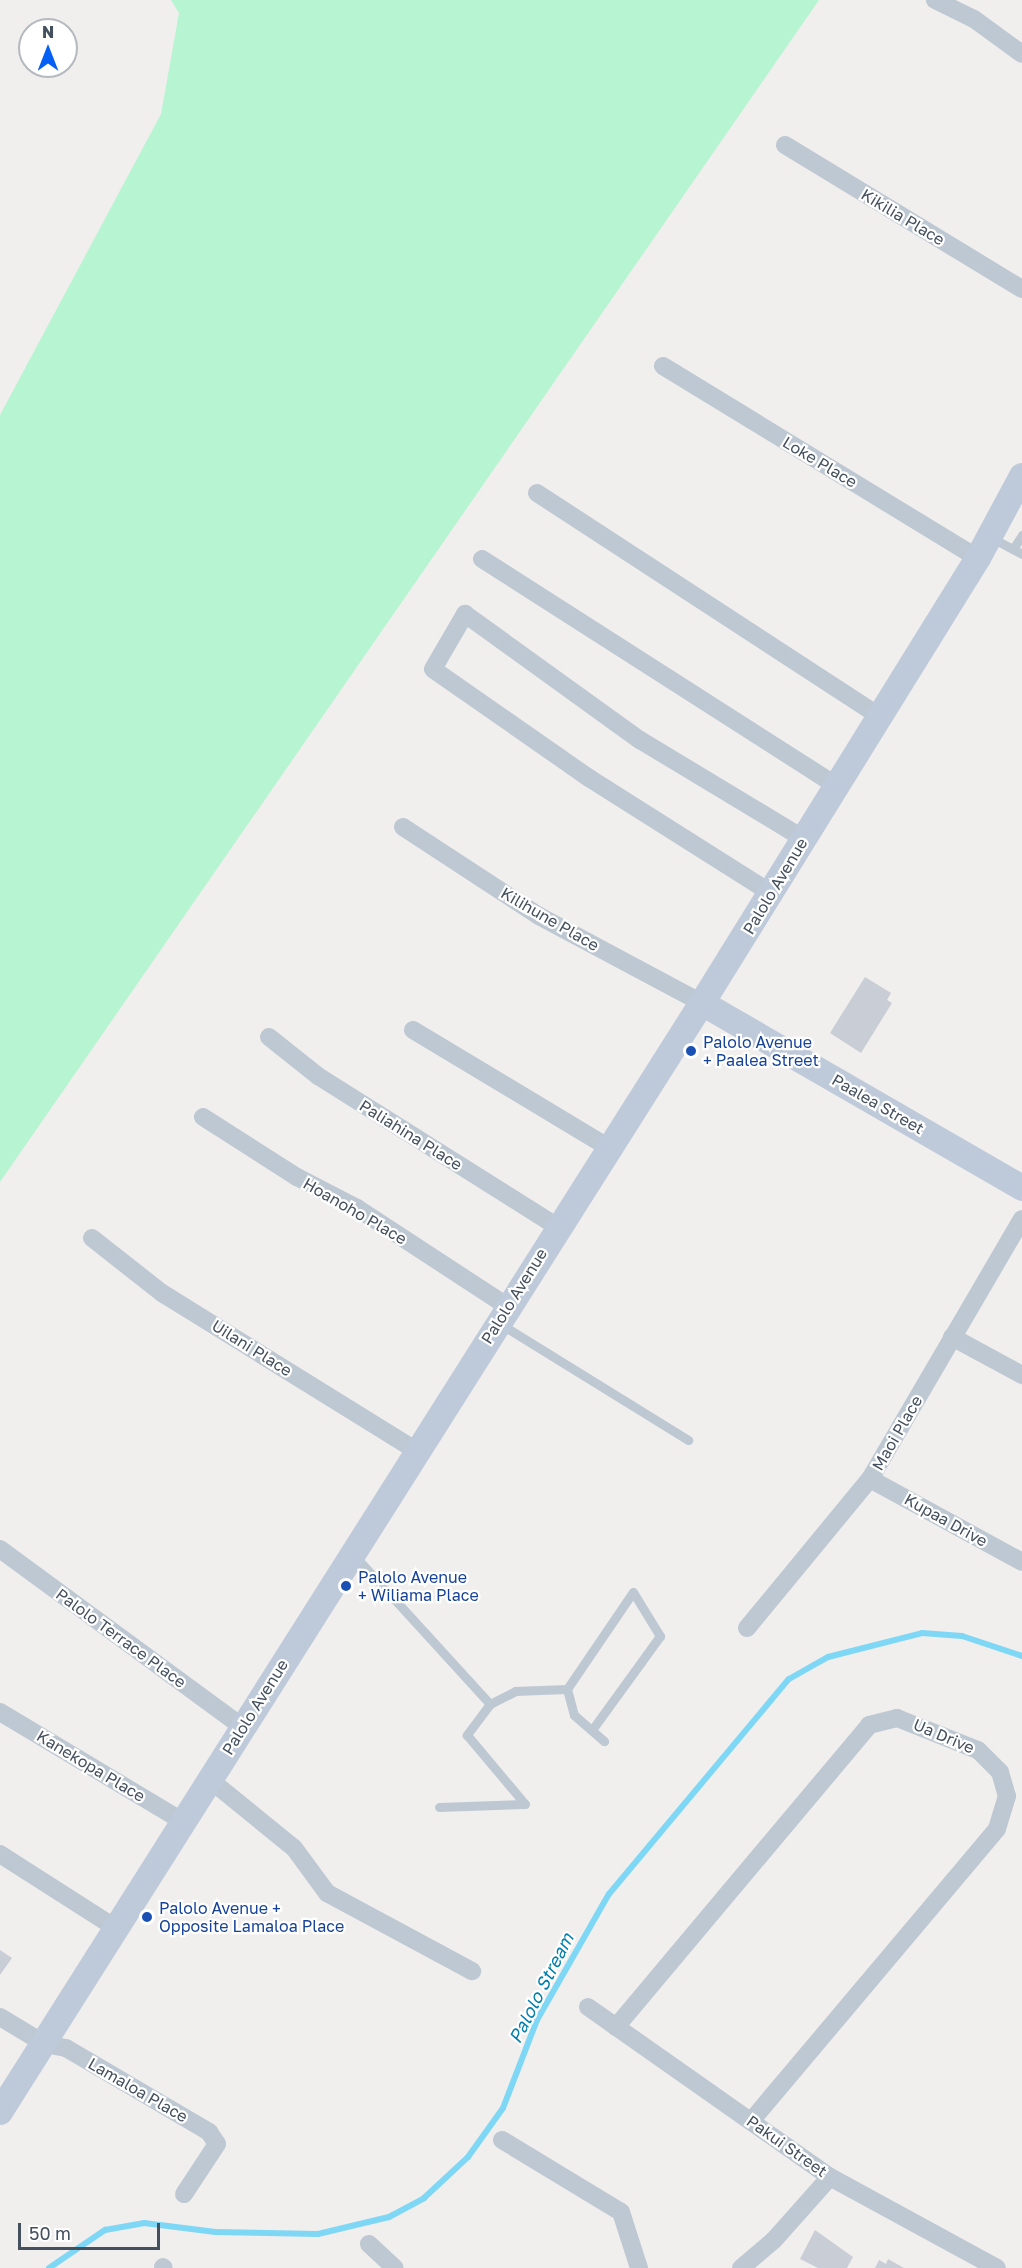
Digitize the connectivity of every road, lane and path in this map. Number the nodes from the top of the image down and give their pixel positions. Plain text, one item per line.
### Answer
1 (935, 0) edge
2 (1022, 54) edge
3 (785, 145) dead end
4 (1022, 289) edge
5 (663, 366) dead end
6 (1021, 480) edge
7 (537, 493) dead end
8 (1022, 535) edge
9 (984, 547) junction
10 (1018, 552) edge
11 (482, 559) dead end
12 (881, 717) junction
13 (837, 786) junction
14 (403, 827) dead end
15 (804, 839) junction
16 (771, 894) junction
17 (702, 1003) junction
18 (413, 1030) dead end
19 (269, 1037) dead end
20 (203, 1117) dead end
21 (609, 1148) junction
22 (1022, 1188) edge
23 (1022, 1219) edge
24 (558, 1227) junction
25 (92, 1238) dead end
26 (502, 1314) junction
27 (952, 1336) junction
28 (1022, 1375) edge
29 (688, 1440) dead end
30 (417, 1451) junction
31 (870, 1479) junction
32 (0, 1549) edge
33 (352, 1553) junction
34 (1022, 1562) edge
35 (747, 1628) dead end
36 (567, 1689) junction
37 (490, 1704) junction
38 (0, 1712) edge
39 (242, 1727) junction
40 (592, 1730) junction
41 (603, 1741) dead end
42 (209, 1779) junction
43 (439, 1807) dead end
44 (182, 1821) junction
45 (0, 1854) edge
46 (114, 1927) junction
47 (472, 1971) dead end
48 (588, 2007) dead end
49 (0, 2017) edge
50 (616, 2027) junction
51 (45, 2044) junction
52 (0, 2112) edge
53 (751, 2121) junction
54 (502, 2140) dead end
55 (830, 2177) junction
56 (184, 2194) dead end
57 (369, 2244) dead end
58 (394, 2268) edge
59 (639, 2268) edge
60 (741, 2268) edge
61 (997, 2268) edge

1 - 2 street
3 - 4 street, Kikilia Place
5 - 9 street, Loke Place
6 - 9 street, Palolo Avenue
7 - 12 street
8 - 10 lane
9 - 10 lane
9 - 12 street, Palolo Avenue
11 - 13 street
12 - 13 street, Palolo Avenue
13 - 15 street, Palolo Avenue
14 - 17 street, Kilihune Place
15 - 16 street, Palolo Avenue
15 - 16 street
16 - 17 street, Palolo Avenue
17 - 21 street, Palolo Avenue
17 - 22 street, Paalea Street
18 - 21 street
19 - 24 street, Paliahina Place
20 - 26 street, Hoanoho Place
21 - 24 street, Palolo Avenue
23 - 27 street, Maoi Place
24 - 26 street, Palolo Avenue
25 - 30 street, Uilani Place
26 - 29 lane
26 - 30 street, Palolo Avenue
27 - 28 street
27 - 31 street, Maoi Place
30 - 33 street, Palolo Avenue
31 - 34 street, Kupaa Drive
31 - 35 street, Maoi Place
32 - 39 street, Palolo Terrace Place
33 - 37 lane
33 - 39 street, Palolo Avenue
36 - 37 lane
36 - 40 lane
36 - 40 lane
37 - 43 lane
38 - 44 street, Kanekopa Place
39 - 42 street, Palolo Avenue
40 - 41 lane
42 - 44 street, Palolo Avenue
42 - 47 street
44 - 46 street, Palolo Avenue
45 - 46 street
46 - 51 street, Palolo Avenue
48 - 50 street, Pakui Street
49 - 51 street, Lamaloa Place
50 - 53 street, Pakui Street
50 - 53 street, Ua Drive
51 - 52 street, Palolo Avenue
51 - 56 street, Lamaloa Place
53 - 55 street, Pakui Street
54 - 59 street
55 - 60 street
55 - 61 street, Pakui Street
57 - 58 street

